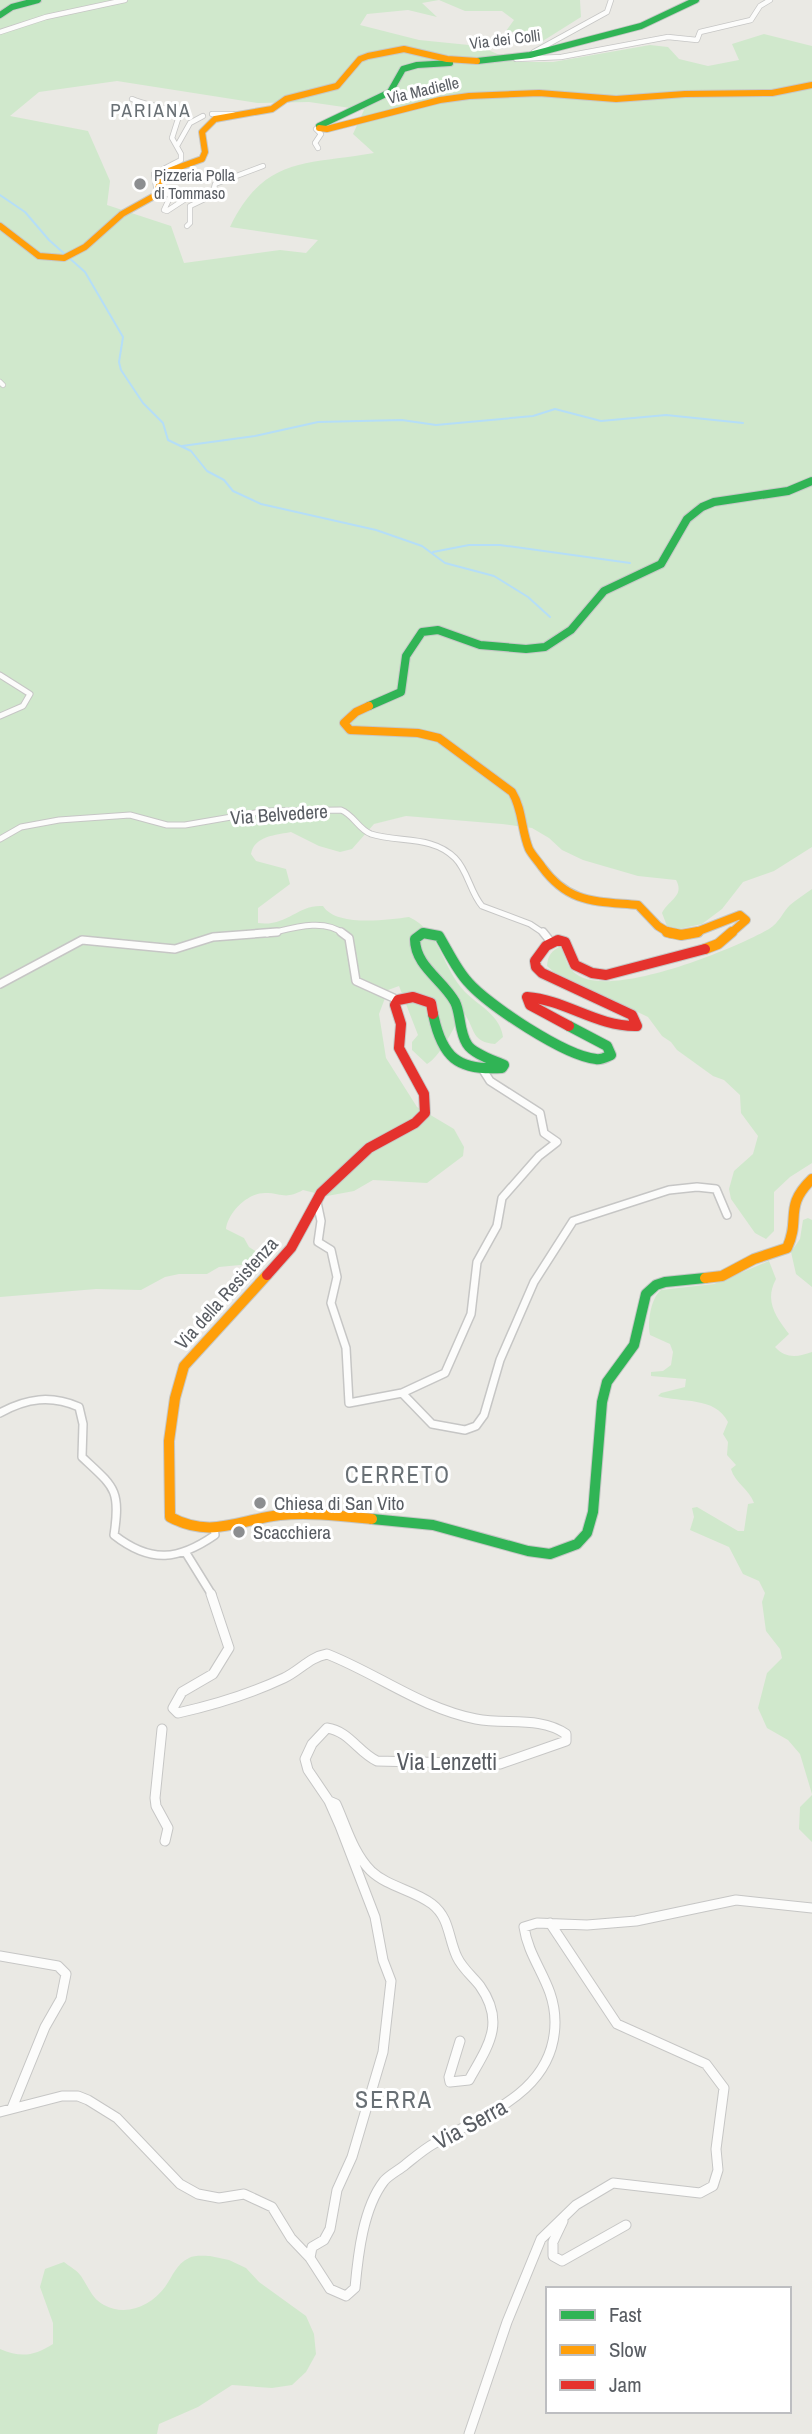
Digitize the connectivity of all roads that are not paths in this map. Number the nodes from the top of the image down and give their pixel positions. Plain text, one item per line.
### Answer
1 (38, 0) edge
2 (125, 0) edge
3 (611, 0) edge
4 (696, 0) edge
5 (770, 0) edge
6 (0, 15) edge
7 (0, 32) edge
8 (530, 55) junction
9 (515, 58) junction
10 (812, 85) edge
11 (132, 99) dead end
12 (212, 114) dead end
13 (244, 114) junction
14 (203, 116) dead end
15 (319, 128) junction
16 (177, 146) junction
17 (318, 149) dead end
18 (263, 166) dead end
19 (158, 192) junction
20 (219, 192) junction
21 (0, 226) edge
22 (187, 226) dead end
23 (812, 481) edge
24 (0, 675) edge
25 (0, 716) edge
26 (0, 839) edge
27 (551, 942) junction
28 (0, 984) edge
29 (398, 1000) junction
30 (482, 1070) junction
31 (812, 1179) edge
32 (316, 1201) junction
33 (727, 1215) dead end
34 (402, 1394) junction
35 (0, 1413) edge
36 (214, 1528) junction
37 (186, 1553) junction
38 (162, 1729) dead end
39 (329, 1801) junction
40 (164, 1841) dead end
41 (812, 1908) edge
42 (550, 1923) junction
43 (0, 1956) edge
44 (460, 2041) dead end
45 (12, 2108) junction
46 (0, 2112) edge
47 (567, 2214) junction
48 (626, 2225) dead end
49 (310, 2258) junction
50 (469, 2434) edge

1 - 6 street
2 - 7 street
3 - 8 street
4 - 8 street, Via dei Colli
5 - 9 street
8 - 9 street, Via Madielle
8 - 13 street, Via dei Colli
9 - 15 street, Via Madielle
10 - 15 street, Via Madielle
11 - 16 street
12 - 13 street, Via dei Colli
13 - 19 street, Via dei Colli
14 - 16 street
15 - 17 street
16 - 19 street
18 - 20 street
19 - 20 street
19 - 21 street, Via dei Colli
20 - 22 street
23 - 27 street
24 - 25 street
26 - 27 street, Via Belvedere
27 - 30 street
28 - 29 street
29 - 30 street
29 - 32 street, Via della Resistenza
30 - 34 street
31 - 36 street, Via della Resistenza
32 - 34 street
32 - 36 street, Via della Resistenza
33 - 34 street
35 - 37 street
36 - 37 street
37 - 39 street, Via Lenzetti
38 - 40 street
39 - 44 street
39 - 49 street, Via Lenzetti
41 - 42 street, Via Serra
42 - 47 street
42 - 49 street, Via Serra
43 - 45 street
45 - 46 street
45 - 49 street
47 - 48 street
47 - 50 street

